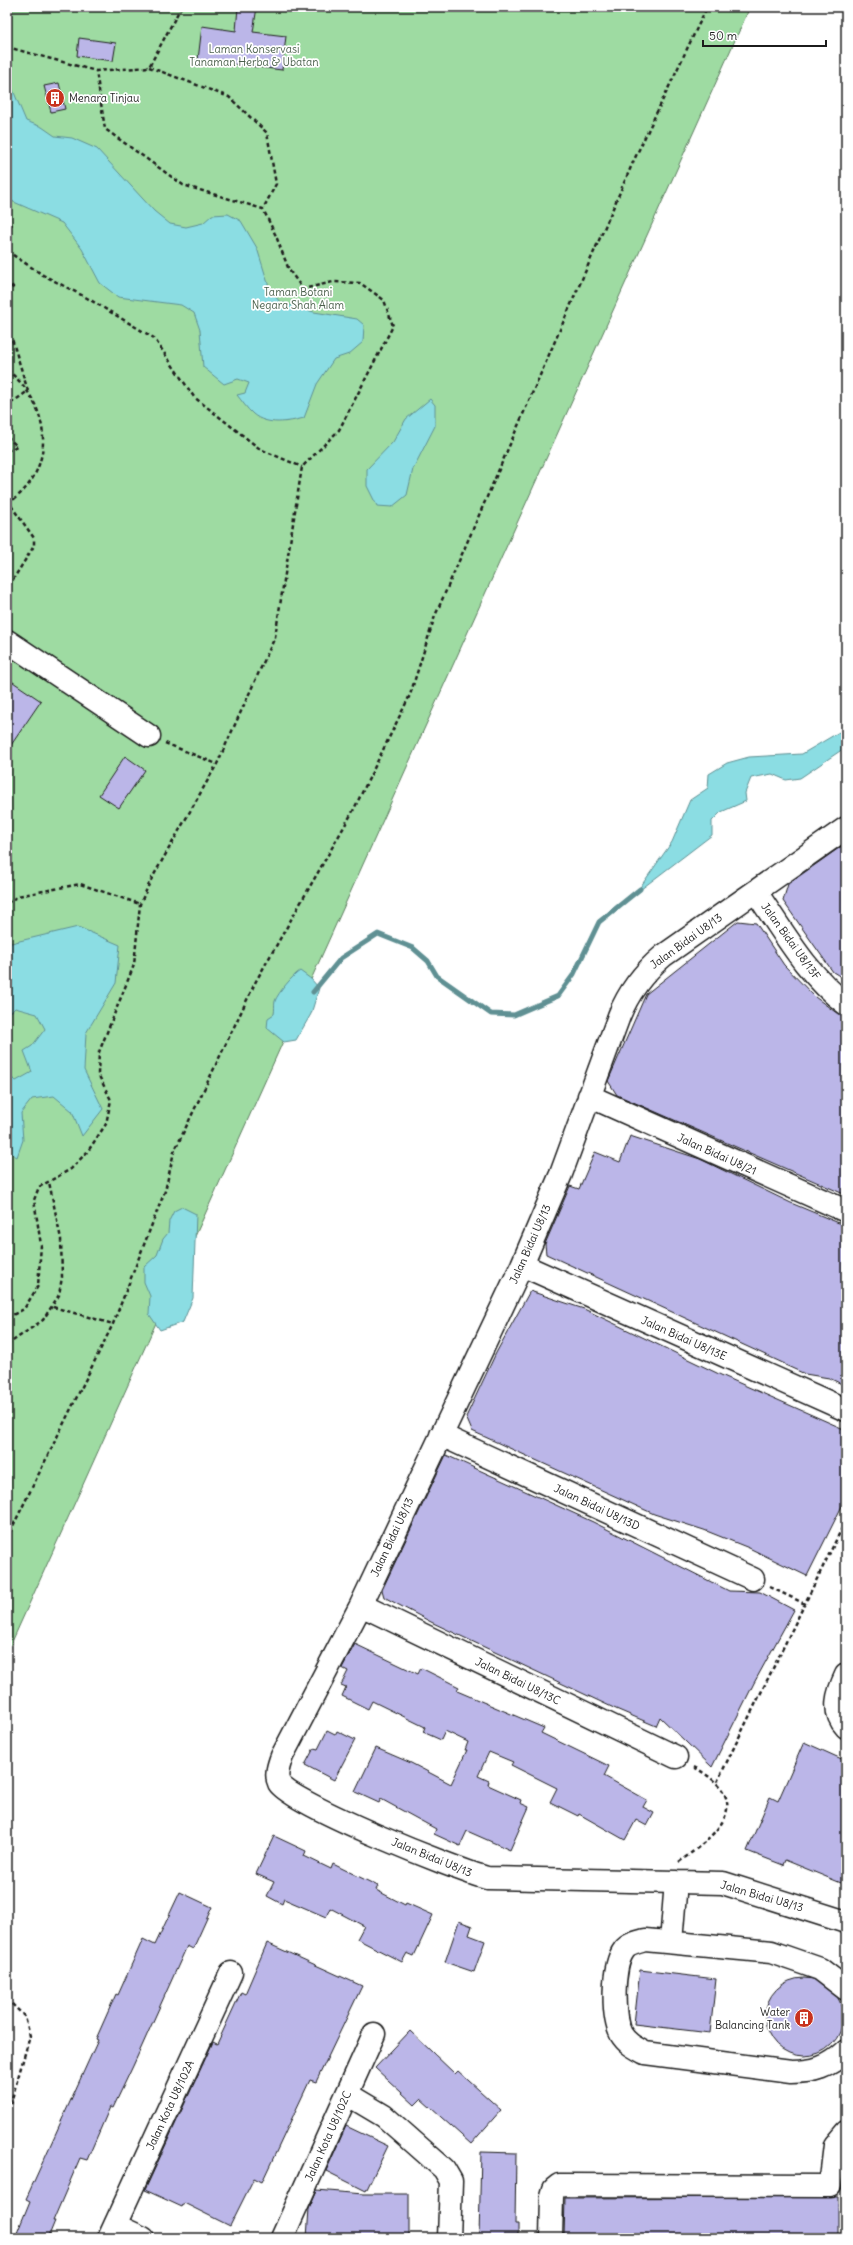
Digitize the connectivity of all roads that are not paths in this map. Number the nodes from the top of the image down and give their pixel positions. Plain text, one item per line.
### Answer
1 (7, 641) edge
2 (149, 736) road end
3 (846, 828) edge
4 (756, 892) junction
5 (846, 1004) edge
6 (589, 1096) junction
7 (846, 1212) edge
8 (522, 1265) junction
9 (846, 1410) edge
10 (441, 1435) junction
11 (753, 1579) road end
12 (361, 1605) junction
13 (846, 1675) edge
14 (846, 1727) edge
15 (676, 1758) road end
16 (676, 1873) junction
17 (846, 1922) edge
18 (671, 1942) junction
19 (231, 1973) dead end
20 (846, 1989) edge
21 (374, 2034) dead end
22 (846, 2051) edge
23 (347, 2094) junction
24 (846, 2132) edge
25 (838, 2187) edge
26 (112, 2232) edge
27 (143, 2238) edge
28 (282, 2238) edge
29 (449, 2238) edge
30 (551, 2238) edge

1 - 2 street
3 - 4 street, Jalan Bidai U8/13
4 - 5 street, Jalan Bidai U8/13F
4 - 6 street, Jalan Bidai U8/13
6 - 7 street, Jalan Bidai U8/21
6 - 8 street, Jalan Bidai U8/13
8 - 9 street, Jalan Bidai U8/13E
8 - 10 street, Jalan Bidai U8/13
10 - 11 street, Jalan Bidai U8/13D
10 - 12 street, Jalan Bidai U8/13
12 - 15 street, Jalan Bidai U8/13C
12 - 16 street, Jalan Bidai U8/13
13 - 14 street
16 - 17 street, Jalan Bidai U8/13
16 - 18 street
18 - 20 street
18 - 22 street
19 - 26 street, Jalan Kota U8/102A
21 - 23 street, Jalan Kota U8/102C
23 - 28 street, Jalan Kota U8/102C
23 - 29 street
24 - 25 street
25 - 30 street
26 - 27 street

